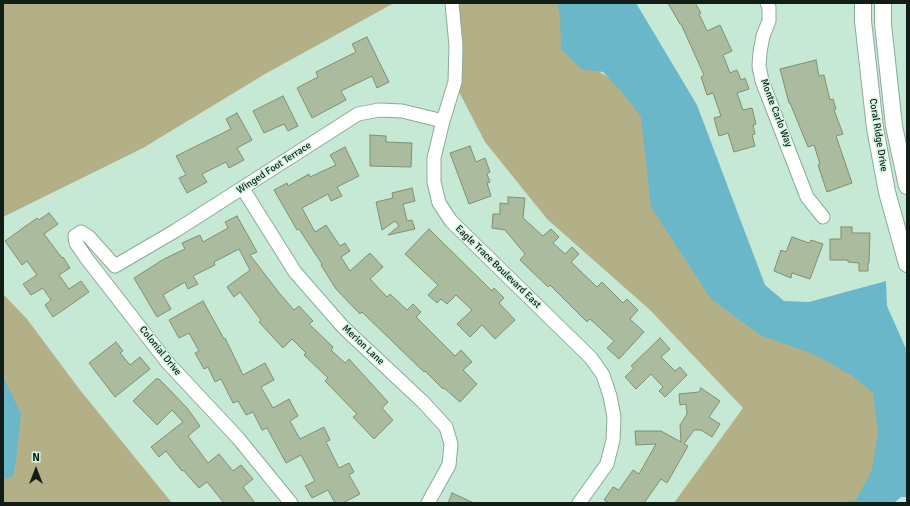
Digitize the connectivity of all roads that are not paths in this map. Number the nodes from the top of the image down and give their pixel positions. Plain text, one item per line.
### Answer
1 (452, 3) edge
2 (767, 3) edge
3 (863, 3) edge
4 (883, 3) edge
5 (443, 121) junction
6 (907, 186) edge
7 (243, 189) junction
8 (824, 217) dead end
9 (907, 264) edge
10 (115, 266) joint
11 (291, 503) edge
12 (428, 503) edge
13 (580, 503) edge

1 - 5 street, Eagle Trace Boulevard East
2 - 8 street, Monte Carlo Way
3 - 9 main road, Coral Ridge Drive
4 - 6 main road, Coral Ridge Drive
5 - 7 street, Winged Foot Terrace
5 - 13 street, Eagle Trace Boulevard East
7 - 10 street, Winged Foot Terrace
7 - 12 street, Merion Lane
10 - 11 street, Colonial Drive

